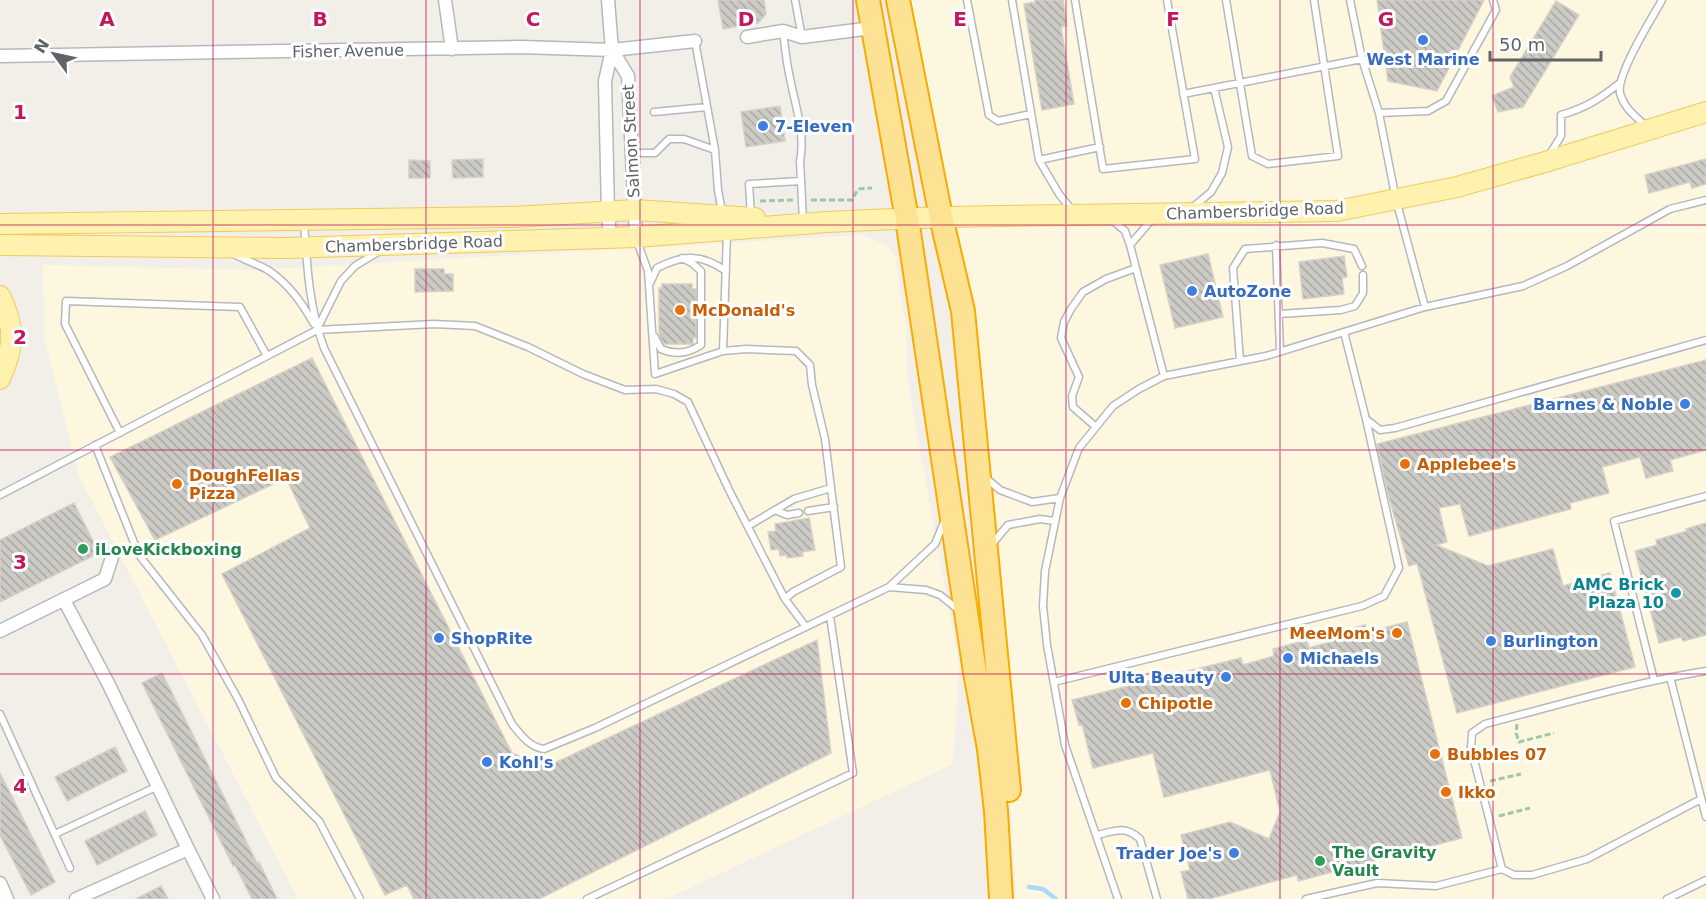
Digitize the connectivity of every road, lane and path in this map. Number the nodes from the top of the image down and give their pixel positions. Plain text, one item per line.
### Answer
1 (445, 0) edge
2 (608, 0) edge
3 (795, 0) edge
4 (868, 0) edge
5 (967, 0) edge
6 (1012, 0) edge
7 (1075, 0) edge
8 (1167, 0) edge
9 (1226, 0) edge
10 (1314, 0) edge
11 (1350, 0) edge
12 (1493, 0) edge
13 (1662, 0) edge
14 (899, 1) edge
15 (872, 28) junction
16 (783, 31) junction
17 (747, 37) dead end
18 (802, 37) junction
19 (695, 41) joint
20 (452, 49) junction
21 (612, 50) junction
22 (0, 56) edge
23 (1362, 59) junction
24 (1324, 65) junction
25 (1621, 82) junction
26 (1240, 83) junction
27 (1214, 88) junction
28 (1184, 94) junction
29 (1706, 100) edge
30 (707, 107) junction
31 (654, 112) dead end
32 (1379, 113) junction
33 (1031, 114) junction
34 (1701, 114) edge
35 (1656, 126) junction
36 (1100, 147) junction
37 (715, 150) junction
38 (632, 153) junction
39 (1039, 160) junction
40 (1545, 162) junction
41 (801, 181) junction
42 (872, 188) dead end
43 (802, 200) junction
44 (1396, 200) junction
45 (1706, 200) edge
46 (751, 209) junction
47 (635, 210) junction
48 (608, 212) junction
49 (1187, 213) junction
50 (1157, 214) junction
51 (1077, 215) junction
52 (1104, 215) junction
53 (941, 217) junction
54 (907, 219) junction
55 (803, 220) junction
56 (304, 221) junction
57 (827, 222) junction
58 (725, 223) junction
59 (0, 224) edge
60 (636, 237) junction
61 (610, 238) junction
62 (0, 245) edge
63 (388, 245) junction
64 (1130, 245) junction
65 (1276, 245) junction
66 (221, 247) junction
67 (306, 247) junction
68 (682, 258) junction
69 (1362, 266) dead end
70 (1136, 268) junction
71 (726, 270) junction
72 (1363, 275) dead end
73 (649, 286) junction
74 (0, 296) edge
75 (1425, 308) junction
76 (1279, 314) junction
77 (652, 326) junction
78 (317, 330) junction
79 (1344, 332) junction
80 (1706, 340) edge
81 (723, 351) junction
82 (1280, 351) junction
83 (267, 356) junction
84 (1240, 361) junction
85 (655, 374) junction
86 (1164, 376) junction
87 (0, 379) edge
88 (656, 389) junction
89 (1366, 419) junction
90 (1096, 427) junction
91 (120, 433) junction
92 (95, 445) junction
93 (977, 470) junction
94 (831, 488) junction
95 (0, 495) edge
96 (1706, 496) edge
97 (1060, 498) junction
98 (951, 506) junction
99 (834, 507) junction
100 (775, 510) junction
101 (808, 511) dead end
102 (799, 513) dead end
103 (1054, 521) junction
104 (748, 526) junction
105 (985, 551) junction
106 (114, 554) dead end
107 (889, 587) junction
108 (785, 599) junction
109 (64, 600) junction
110 (830, 615) junction
111 (967, 616) junction
112 (806, 627) junction
113 (0, 631) edge
114 (1706, 671) edge
115 (1670, 677) junction
116 (1654, 680) junction
117 (1054, 682) junction
118 (0, 714) edge
119 (1518, 716) junction
120 (1554, 733) dead end
121 (1521, 774) dead end
122 (1490, 781) dead end
123 (158, 786) junction
124 (1701, 799) junction
125 (1530, 808) dead end
126 (1499, 816) dead end
127 (1706, 818) edge
128 (55, 834) junction
129 (1097, 835) junction
130 (188, 849) junction
131 (70, 868) dead end
132 (1502, 869) junction
133 (1706, 880) edge
134 (0, 883) edge
135 (1684, 890) junction
136 (1335, 891) junction
137 (7, 899) edge
138 (76, 899) edge
139 (213, 899) edge
140 (360, 899) edge
141 (587, 899) edge
142 (1001, 899) edge
143 (1016, 899) edge
144 (1118, 899) edge
145 (1157, 899) edge
146 (1306, 899) edge
147 (1337, 899) edge
148 (1667, 899) edge
149 (1688, 899) edge

1 - 20 street
2 - 21 street, Salmon Street
3 - 18 lane
4 - 15 highway
5 - 33 lane
6 - 33 lane
7 - 36 lane
8 - 28 lane
9 - 26 lane
10 - 24 lane
11 - 23 lane
12 - 32 lane
13 - 25 lane
14 - 53 highway
15 - 18 street
15 - 54 highway
16 - 17 street
16 - 18 street
16 - 41 lane
19 - 21 street, Fisher Avenue
19 - 30 lane
20 - 21 street, Fisher Avenue
20 - 22 street, Fisher Avenue
21 - 38 street, Salmon Street
21 - 48 street, Salmon Street
23 - 24 lane
23 - 32 lane
24 - 26 lane
24 - 26 lane
25 - 35 lane
25 - 40 lane
26 - 27 lane
27 - 28 lane
27 - 49 lane
28 - 36 lane
29 - 35 main road
30 - 31 lane
30 - 37 lane
32 - 44 lane
33 - 39 lane
34 - 35 main road, Chambersbridge Road
35 - 40 main road, Chambersbridge Road
36 - 39 lane
37 - 38 lane
37 - 58 lane
38 - 47 street, Salmon Street
39 - 51 lane
40 - 44 main road, Chambersbridge Road
41 - 43 lane
41 - 46 lane
42 - 43 path
43 - 46 path
43 - 55 lane
44 - 49 main road, Chambersbridge Road
44 - 75 lane
45 - 75 lane
46 - 55 main road, Chambersbridge Road
46 - 58 main road, Chambersbridge Road
47 - 48 main road, Chambersbridge Road
47 - 58 main road, Chambersbridge Road
47 - 60 street, Salmon Street
48 - 56 main road, Chambersbridge Road
48 - 61 street, Salmon Street
49 - 50 main road, Chambersbridge Road
50 - 52 main road, Chambersbridge Road
50 - 64 lane
51 - 52 main road, Chambersbridge Road
51 - 53 main road, Chambersbridge Road
52 - 64 lane
53 - 54 main road, Chambersbridge Road
53 - 93 highway
54 - 57 main road, Chambersbridge Road
54 - 98 highway
55 - 57 main road, Chambersbridge Road
56 - 59 main road, Chambersbridge Road
56 - 67 lane
57 - 58 main road, Chambersbridge Road
58 - 60 main road, Chambersbridge Road
58 - 71 lane
60 - 61 main road, Chambersbridge Road
60 - 73 lane
61 - 63 main road, Chambersbridge Road
62 - 66 main road, Chambersbridge Road
63 - 67 main road, Chambersbridge Road
63 - 78 lane
64 - 70 lane
65 - 69 lane
65 - 76 lane
65 - 84 lane
66 - 67 main road, Chambersbridge Road
66 - 78 lane
67 - 78 lane
68 - 71 lane
68 - 73 lane
68 - 77 lane
70 - 86 lane
70 - 90 lane
71 - 81 lane
72 - 76 lane
73 - 77 lane
74 - 87 main road
75 - 79 lane
76 - 82 lane
77 - 85 lane
78 - 83 lane
78 - 88 lane
78 - 112 lane
79 - 82 lane
79 - 89 lane
80 - 89 lane
81 - 85 lane
81 - 94 lane
82 - 84 lane
83 - 91 lane
83 - 91 lane
84 - 86 lane
85 - 88 lane
86 - 90 lane
88 - 104 lane
89 - 117 lane
90 - 97 lane
91 - 92 lane
92 - 95 lane
92 - 140 lane
93 - 97 lane
93 - 105 highway
94 - 99 lane
94 - 100 lane
96 - 116 lane
97 - 103 lane
98 - 107 lane
98 - 111 highway
99 - 101 lane
99 - 108 lane
100 - 102 lane
100 - 104 lane
103 - 105 lane
103 - 117 lane
104 - 108 lane
105 - 143 highway
106 - 109 street
107 - 110 lane
107 - 111 lane
108 - 112 lane
109 - 113 street
109 - 123 street
110 - 112 lane
110 - 141 lane
111 - 142 highway
114 - 115 lane
115 - 116 lane
115 - 124 lane
116 - 119 lane
117 - 129 lane
118 - 128 lane
119 - 120 path
119 - 132 lane
121 - 122 path
123 - 128 lane
123 - 130 street
124 - 127 lane
124 - 132 lane
125 - 126 path
128 - 131 lane
129 - 144 lane
129 - 145 lane
130 - 138 street
130 - 139 street
132 - 136 lane
133 - 135 lane
134 - 137 street
135 - 148 lane
135 - 149 lane
136 - 146 lane
136 - 147 lane

